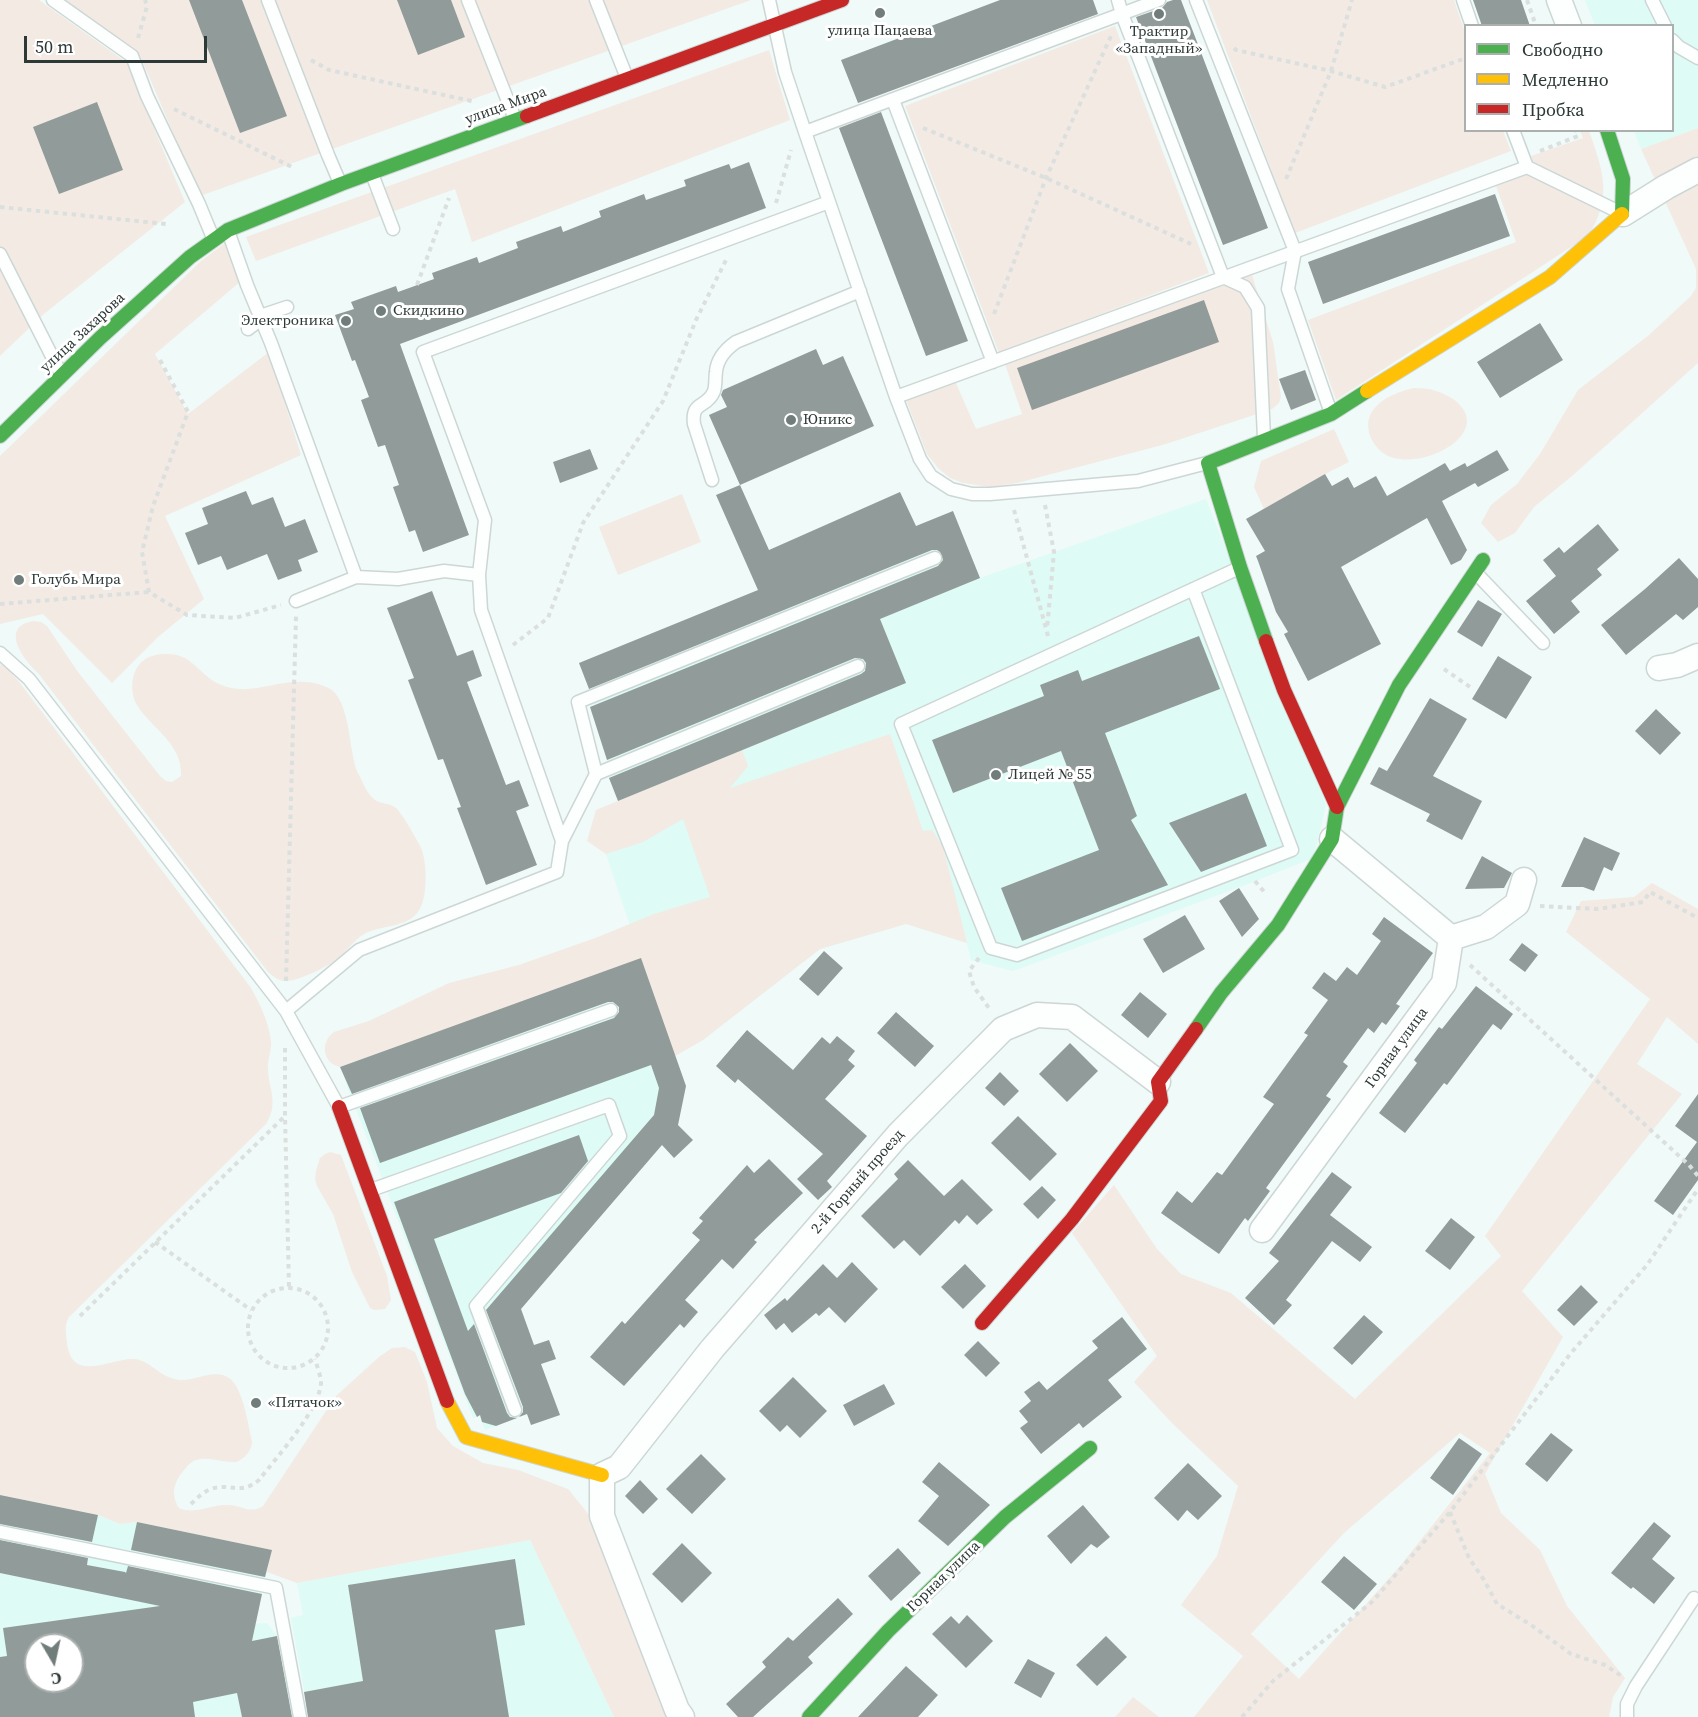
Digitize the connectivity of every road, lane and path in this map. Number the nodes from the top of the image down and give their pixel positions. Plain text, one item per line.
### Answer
1 (53, 0) edge
2 (145, 0) edge
3 (268, 0) edge
4 (468, 0) edge
5 (596, 0) edge
6 (769, 0) edge
7 (842, 0) edge
8 (1118, 0) edge
9 (1159, 0) edge
10 (1196, 0) edge
11 (1352, 0) edge
12 (1463, 0) edge
13 (1527, 0) edge
14 (1559, 0) edge
15 (1652, 0) edge
16 (1122, 14) junction
17 (1206, 22) junction
18 (1471, 24) edge
19 (1535, 24) edge
20 (1568, 24) edge
21 (1664, 24) edge
22 (773, 26) junction
23 (1674, 42) edge
24 (286, 47) junction
25 (132, 56) junction
26 (1698, 58) edge
27 (1464, 59) edge
28 (1331, 71) junction
29 (628, 79) junction
30 (147, 96) junction
31 (893, 99) junction
32 (476, 102) dead end
33 (801, 119) junction
34 (515, 120) junction
35 (901, 120) junction
36 (805, 132) junction
37 (1514, 132) edge
38 (1577, 132) edge
39 (1608, 132) edge
40 (1525, 163) junction
41 (292, 167) dead end
42 (1698, 170) edge
43 (372, 172) junction
44 (1046, 178) junction
45 (341, 184) junction
46 (449, 198) dead end
47 (829, 202) junction
48 (1276, 204) junction
49 (0, 207) edge
50 (1623, 214) junction
51 (166, 224) dead end
52 (770, 224) junction
53 (393, 229) dead end
54 (228, 230) junction
55 (738, 236) junction
56 (213, 239) junction
57 (1295, 251) junction
58 (0, 254) edge
59 (1214, 254) junction
60 (190, 257) joint
61 (1223, 277) junction
62 (417, 285) dead end
63 (860, 291) junction
64 (287, 307) dead end
65 (260, 316) junction
66 (248, 329) dead end
67 (985, 340) junction
68 (160, 360) dead end
69 (993, 362) junction
70 (62, 375) junction
71 (896, 397) junction
72 (1332, 414) junction
73 (0, 436) edge
74 (1264, 441) junction
75 (1208, 463) junction
76 (712, 480) dead end
77 (1042, 489) junction
78 (1009, 492) junction
79 (935, 558) dead end
80 (1479, 566) joint
81 (1240, 567) junction
82 (479, 575) junction
83 (356, 577) junction
84 (1193, 589) junction
85 (149, 592) junction
86 (296, 601) junction
87 (0, 604) edge
88 (1047, 632) junction
89 (1543, 643) dead end
90 (0, 653) edge
91 (1052, 655) junction
92 (1698, 656) edge
93 (497, 658) junction
94 (858, 666) dead end
95 (1659, 668) dead end
96 (596, 774) junction
97 (1338, 807) junction
98 (1332, 840) junction
99 (562, 842) junction
100 (1524, 880) dead end
101 (1517, 904) junction
102 (1698, 918) edge
103 (1451, 938) junction
104 (991, 948) junction
105 (611, 1010) dead end
106 (285, 1011) junction
107 (1003, 1029) junction
108 (1158, 1082) junction
109 (339, 1107) junction
110 (285, 1116) junction
111 (1698, 1176) edge
112 (1698, 1189) edge
113 (370, 1190) junction
114 (1262, 1230) dead end
115 (155, 1242) junction
116 (289, 1287) junction
117 (251, 1310) junction
118 (80, 1316) dead end
119 (982, 1323) dead end
120 (315, 1359) junction
121 (515, 1410) dead end
122 (1090, 1448) dead end
123 (602, 1475) junction
124 (191, 1504) dead end
125 (1450, 1512) junction
126 (0, 1532) edge
127 (1694, 1598) dead end
128 (1636, 1686) junction
129 (300, 1717) edge
130 (682, 1717) edge
131 (809, 1717) edge
132 (1242, 1717) edge
133 (1627, 1717) edge

1 - 25 lane
2 - 25 path
3 - 24 lane
4 - 34 lane
5 - 29 lane
6 - 22 lane
7 - 22 street, улица Мира
8 - 16 lane
9 - 16 lane
10 - 17 lane
11 - 28 path
12 - 18 lane
13 - 19 path
14 - 20 street
15 - 21 lane
16 - 31 lane
16 - 44 path
16 - 59 lane
17 - 28 path
17 - 48 lane
22 - 29 street, улица Мира
22 - 33 lane
23 - 26 lane
24 - 32 path
24 - 45 lane
25 - 30 lane
27 - 28 path
28 - 48 path
29 - 34 street, улица Мира
30 - 41 path
30 - 56 lane
31 - 35 lane
31 - 36 lane
33 - 36 lane
33 - 52 path
34 - 43 street, улица Мира
35 - 44 path
35 - 67 lane
36 - 47 lane
37 - 40 lane
38 - 40 path
39 - 50 street
40 - 50 lane
40 - 57 lane
42 - 50 street
43 - 45 street, улица Мира
43 - 53 lane
44 - 59 path
44 - 67 path
45 - 54 street, улица Мира
46 - 62 path
47 - 52 lane
47 - 63 lane
48 - 57 lane
49 - 51 path
50 - 72 street
52 - 55 lane
54 - 56 street, улица Мира
54 - 65 lane
55 - 82 lane
55 - 93 path
56 - 60 street, улица Мира
57 - 61 lane
57 - 72 lane
58 - 70 lane
59 - 61 lane
60 - 70 street, улица Захарова
61 - 69 lane
61 - 74 lane
63 - 71 lane
63 - 76 lane
64 - 65 lane
65 - 66 lane
65 - 83 lane
67 - 69 lane
68 - 85 path
69 - 71 lane
70 - 73 street, улица Захарова
71 - 78 lane
72 - 74 street
74 - 75 street
75 - 77 lane
75 - 81 street
77 - 78 lane
77 - 88 path
78 - 88 path
79 - 96 lane
80 - 89 lane
80 - 97 street
81 - 84 lane
81 - 97 street
82 - 83 lane
82 - 93 lane
83 - 86 lane
84 - 91 lane
84 - 104 lane
85 - 86 path
85 - 87 path
86 - 106 path
88 - 91 path
90 - 106 lane
91 - 104 lane
92 - 95 street
93 - 99 lane
94 - 96 lane
96 - 99 lane
97 - 98 street
98 - 103 street
98 - 108 street
99 - 106 lane
100 - 101 street
101 - 102 path
101 - 103 street
103 - 111 path
103 - 114 street, Горная улица
104 - 107 path
105 - 109 lane
106 - 109 lane
106 - 110 path
107 - 108 street, 2-й Горный проезд
107 - 123 street, 2-й Горный проезд
108 - 119 street
109 - 113 street
110 - 115 path
110 - 116 path
112 - 125 path
113 - 121 lane
113 - 123 street
115 - 117 path
115 - 118 path
116 - 117 path
116 - 120 path
117 - 120 path
120 - 124 path
122 - 131 street, Горная улица
123 - 130 street
125 - 128 path
125 - 132 path
126 - 129 lane
127 - 128 lane
128 - 133 lane

